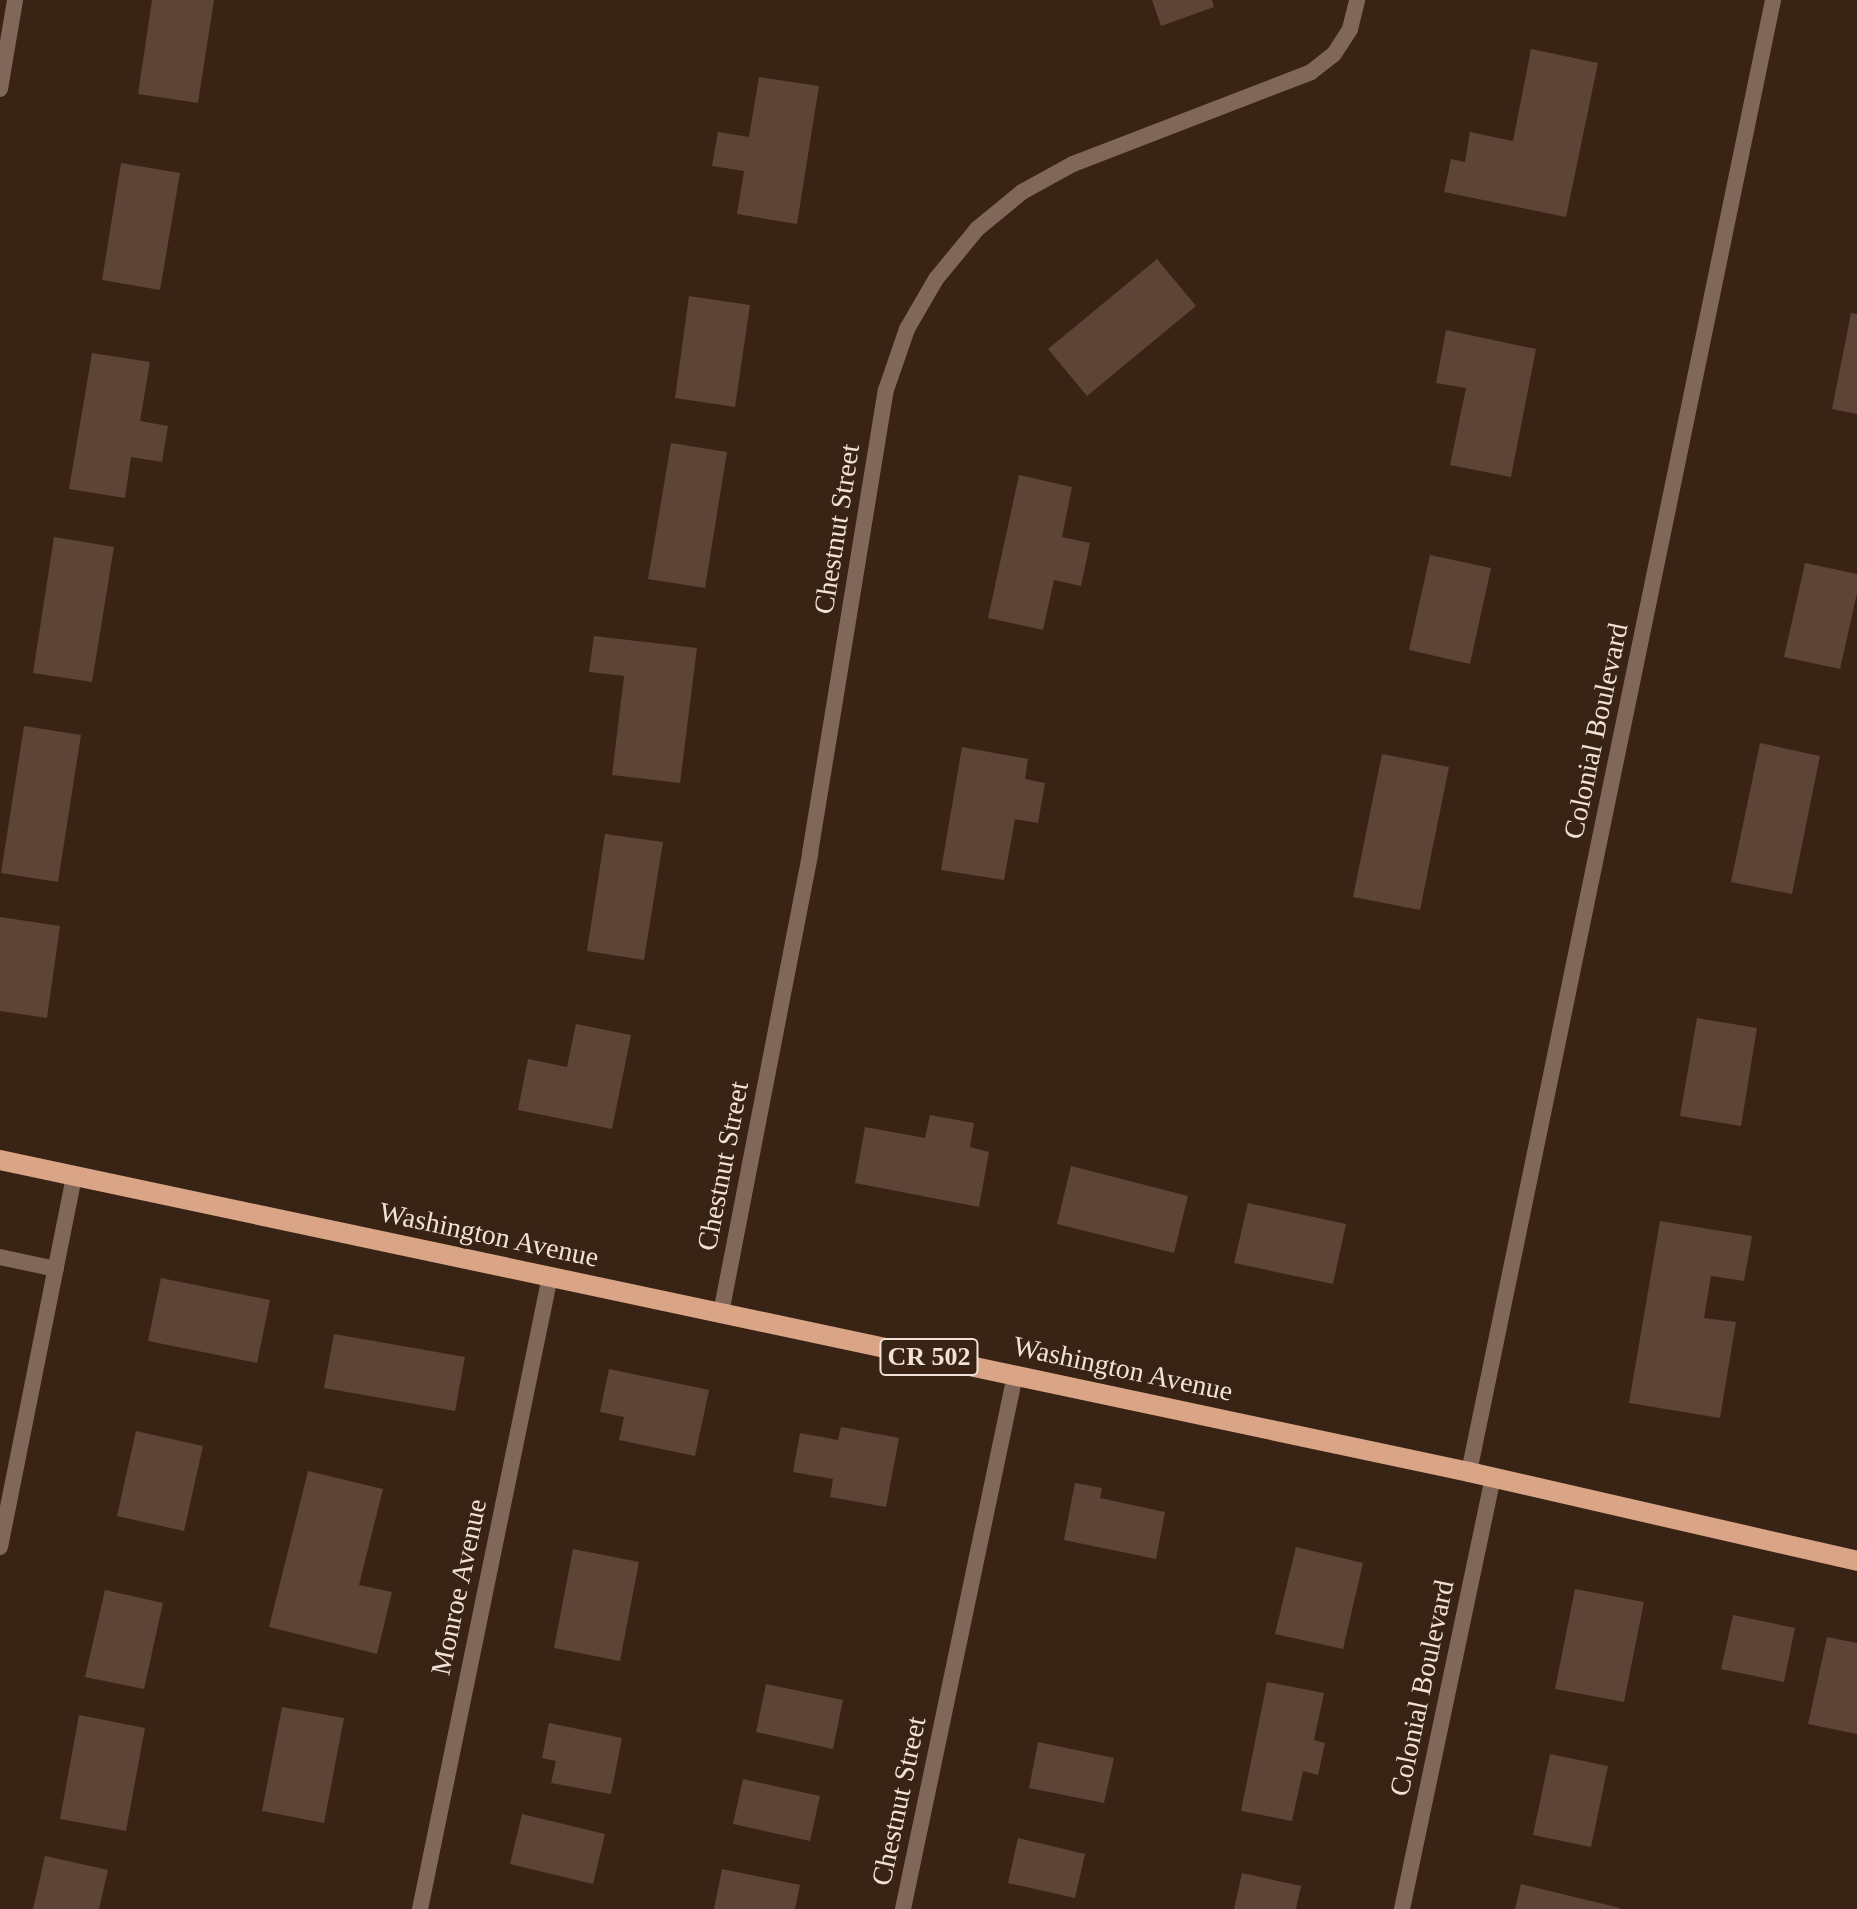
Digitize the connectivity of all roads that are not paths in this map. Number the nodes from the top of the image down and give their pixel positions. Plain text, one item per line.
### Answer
1 (15, 0) edge
2 (1357, 0) edge
3 (1773, 0) edge
4 (0, 89) edge
5 (0, 1160) edge
6 (74, 1176) junction
7 (0, 1257) edge
8 (56, 1269) junction
9 (550, 1276) junction
10 (721, 1313) junction
11 (1015, 1375) junction
12 (1469, 1472) junction
13 (1493, 1478) junction
14 (0, 1547) edge
15 (1857, 1561) edge
16 (420, 1909) edge
17 (903, 1909) edge
18 (1402, 1909) edge

1 - 4 street
2 - 10 street, Chestnut Street
3 - 12 street, Colonial Boulevard
5 - 6 main road, Washington Avenue / CR 502
6 - 8 street
6 - 9 main road, Washington Avenue / CR 502
7 - 8 street
8 - 14 street
9 - 10 main road, Washington Avenue / CR 502
9 - 16 street, Monroe Avenue
10 - 11 main road, Washington Avenue / CR 502
11 - 12 main road, Washington Avenue / CR 502
11 - 17 street, Chestnut Street
12 - 13 main road, Washington Avenue / CR 502
13 - 15 main road, Washington Avenue / CR 502
13 - 18 street, Colonial Boulevard

